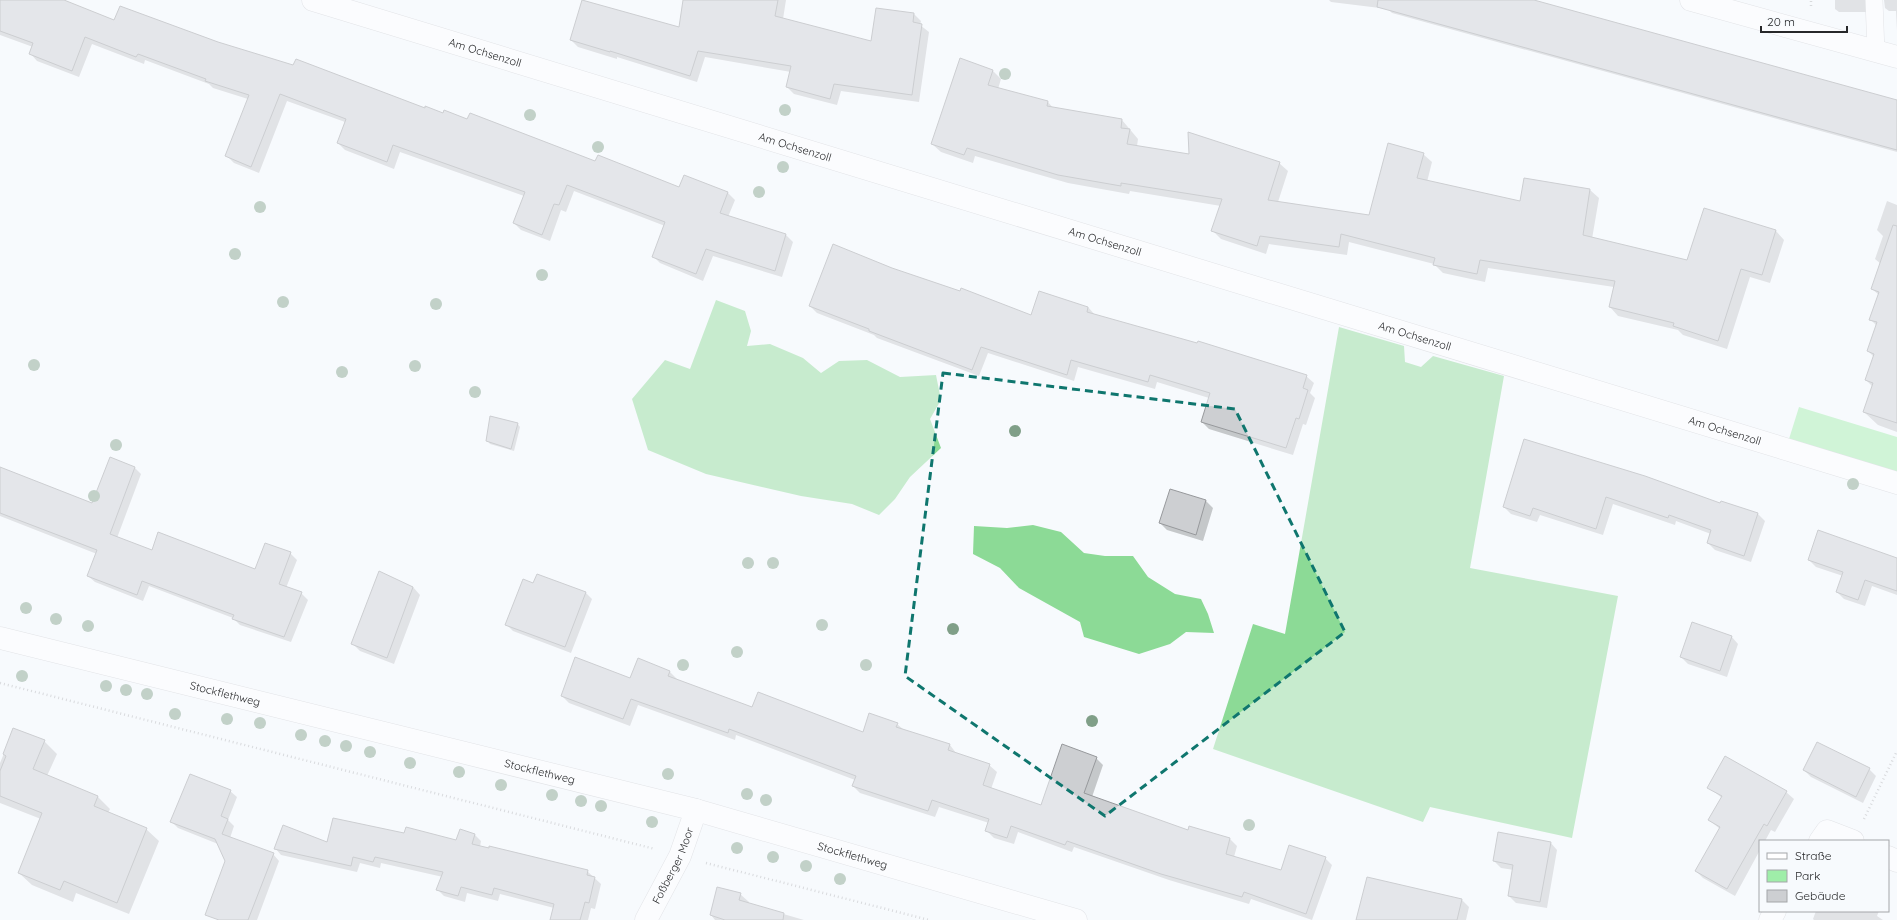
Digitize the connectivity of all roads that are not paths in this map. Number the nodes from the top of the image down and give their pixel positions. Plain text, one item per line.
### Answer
1 (313, 0) edge
2 (1691, 0) edge
3 (1874, 0) edge
4 (1876, 52) junction
5 (1897, 57) edge
6 (1897, 483) edge
7 (0, 638) edge
8 (696, 810) junction
9 (1858, 833) edge
10 (1821, 840) edge
11 (646, 920) edge
12 (1076, 920) edge

1 - 6 street, Am Ochsenzoll
2 - 4 street
3 - 4 lane
4 - 5 street
7 - 8 street, Stockflethweg
8 - 11 street, Foßberger Moor
8 - 12 street, Stockflethweg
9 - 10 street

